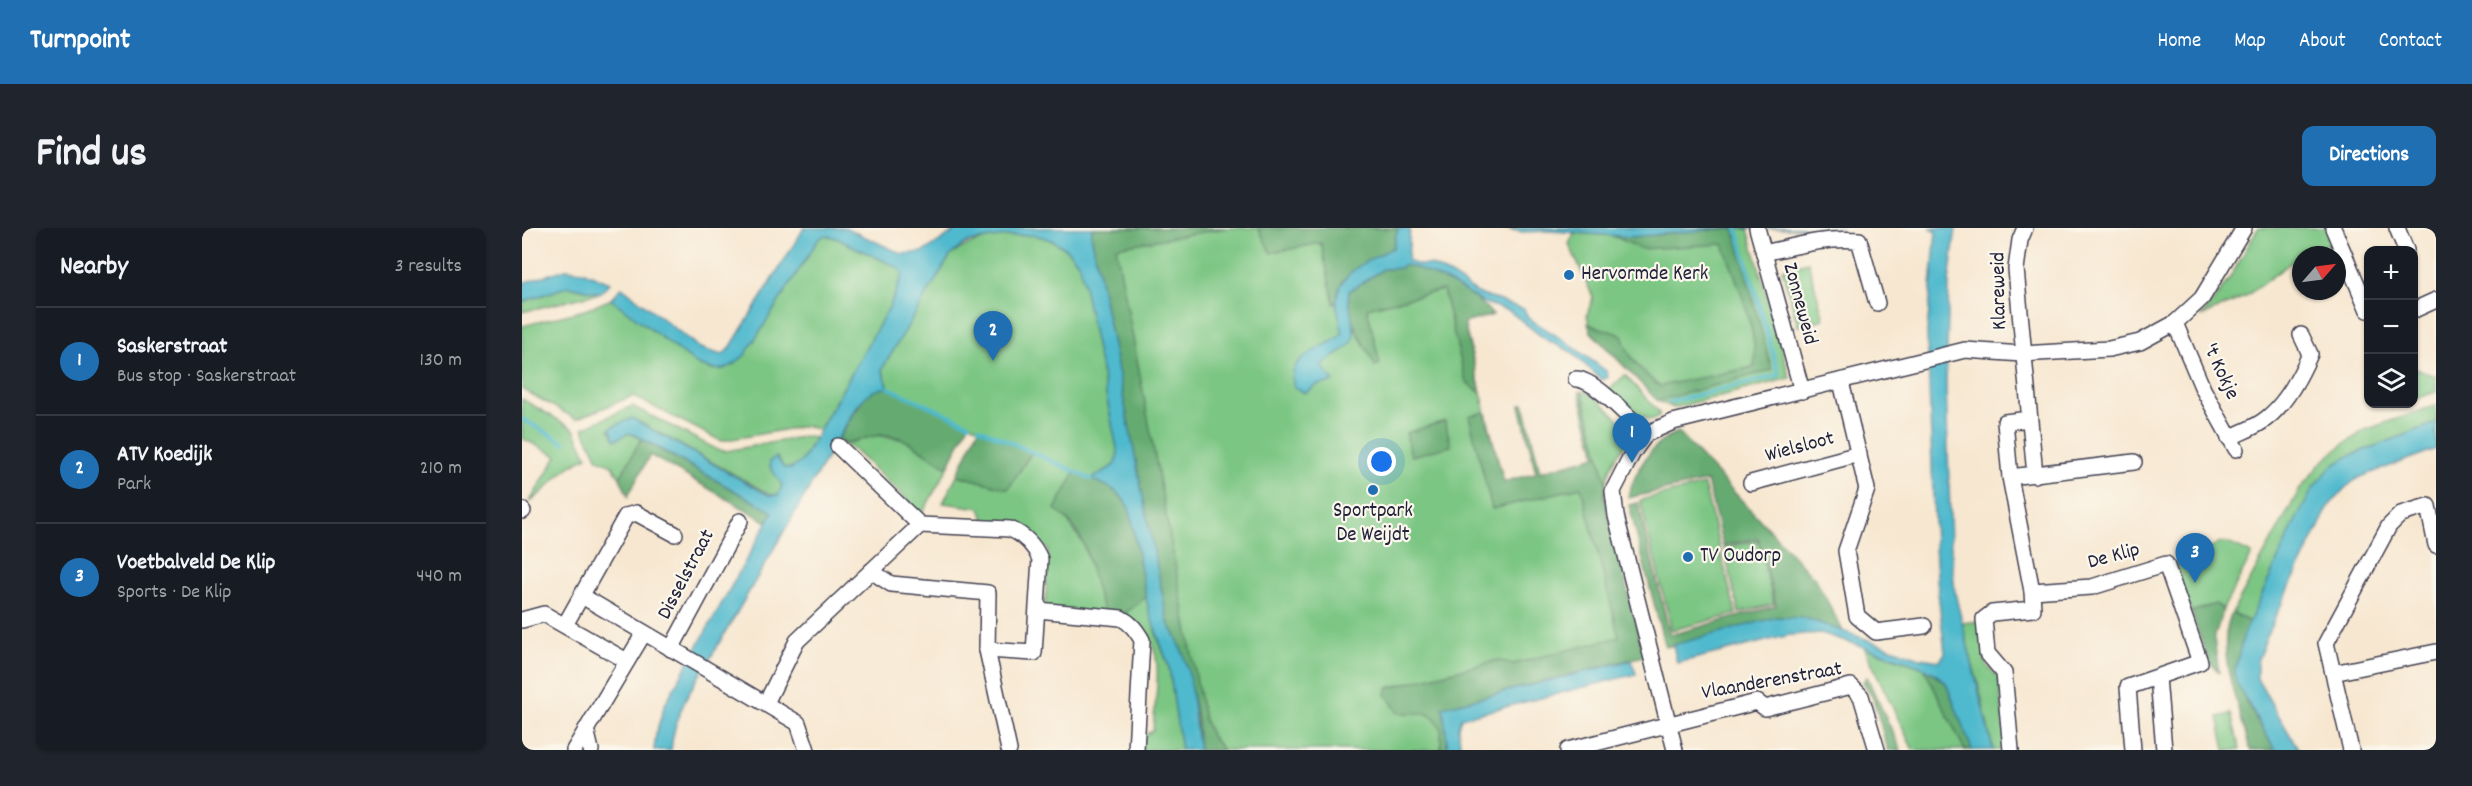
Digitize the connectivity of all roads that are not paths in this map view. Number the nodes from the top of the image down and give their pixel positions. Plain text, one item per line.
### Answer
1 (2025, 228) edge
2 (2244, 228) edge
3 (2333, 228) edge
4 (2397, 228) edge
5 (1757, 230) edge
6 (2404, 246) edge
7 (1764, 253) junction
8 (2436, 300) edge
9 (2364, 301) edge
10 (1877, 303) dead end
11 (2418, 307) edge
12 (2175, 323) junction
13 (2301, 335) dead end
14 (2022, 354) junction
15 (1576, 379) dead end
16 (1841, 382) junction
17 (1802, 391) junction
18 (2029, 419) junction
19 (1646, 434) junction
20 (838, 446) dead end
21 (1859, 454) junction
22 (2134, 462) dead end
23 (2035, 475) junction
24 (2010, 477) junction
25 (1751, 483) dead end
26 (2432, 505) edge
27 (740, 521) dead end
28 (920, 525) junction
29 (675, 534) dead end
30 (2436, 545) edge
31 (871, 571) junction
32 (2032, 591) junction
33 (582, 596) junction
34 (1038, 610) junction
35 (524, 623) edge
36 (565, 625) junction
37 (1924, 626) dead end
38 (644, 633) junction
39 (987, 650) junction
40 (2436, 652) edge
41 (678, 653) junction
42 (627, 661) junction
43 (2333, 673) junction
44 (2158, 677) junction
45 (766, 703) junction
46 (1668, 724) junction
47 (586, 729) junction
48 (574, 750) edge
49 (591, 750) edge
50 (807, 750) edge
51 (1009, 750) edge
52 (1136, 750) edge
53 (1569, 750) edge
54 (1675, 750) edge
55 (1877, 750) edge
56 (2011, 750) edge
57 (2133, 750) edge
58 (2164, 750) edge
59 (2351, 750) edge

1 - 14 street, Klareweid
2 - 12 street
3 - 9 street
4 - 6 street
5 - 7 street, Zonneweid
7 - 10 street
7 - 17 street, Zonneweid
8 - 11 street
12 - 13 street, 't Kokje
12 - 14 street
14 - 16 street
14 - 18 street
15 - 19 street
16 - 17 street
16 - 21 street, Wielsloot
17 - 19 street
18 - 23 street
18 - 24 street
19 - 46 street
20 - 28 street
21 - 25 street, Wielsloot
21 - 37 street, Wielsloot
22 - 23 street
23 - 24 street
24 - 32 street
26 - 30 street
26 - 43 street
27 - 41 street, Disselstraat
28 - 31 street
28 - 34 street
29 - 33 street
31 - 39 street
31 - 45 street
32 - 44 street, De Klip
32 - 56 street
33 - 36 street
33 - 38 street
34 - 39 street
34 - 52 street
35 - 36 street
36 - 42 street
38 - 41 street
38 - 42 street
39 - 51 street
40 - 43 street
41 - 45 street
42 - 47 street
43 - 59 street
44 - 57 street, De Klip
44 - 58 street
45 - 50 street
46 - 53 street
46 - 54 street
46 - 55 street, Vlaanderenstraat
47 - 48 street
47 - 49 street

